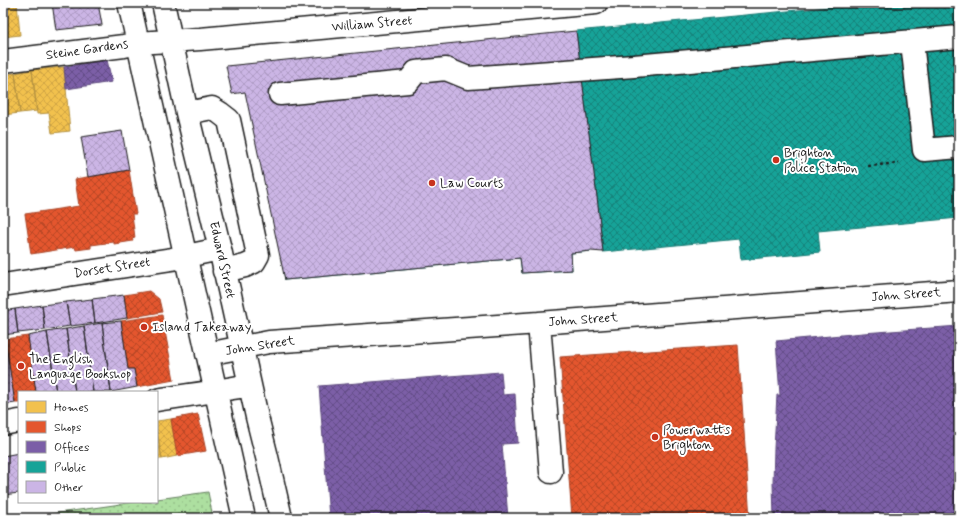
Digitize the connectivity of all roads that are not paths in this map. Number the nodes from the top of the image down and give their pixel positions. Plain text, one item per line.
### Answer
1 (128, 3) edge
2 (163, 3) edge
3 (596, 3) edge
4 (538, 6) edge
5 (959, 38) edge
6 (172, 42) junction
7 (912, 42) junction
8 (137, 43) junction
9 (3, 61) edge
10 (280, 94) dead end
11 (187, 113) junction
12 (959, 147) edge
13 (220, 249) junction
14 (185, 256) junction
15 (224, 270) junction
16 (3, 285) edge
17 (959, 291) edge
18 (539, 323) junction
19 (242, 347) junction
20 (207, 354) junction
21 (250, 385) junction
22 (216, 392) junction
23 (158, 400) edge
24 (18, 421) edge
25 (3, 424) edge
26 (551, 472) dead end
27 (244, 518) edge
28 (281, 518) edge

1 - 8 street
2 - 6 street, Edward Street
3 - 4 street, William Street
4 - 6 street, William Street
5 - 7 street
6 - 8 street, Steine Gardens
6 - 11 street, Edward Street
7 - 10 street
7 - 12 street
8 - 9 street, Steine Gardens
8 - 14 street
11 - 13 street, Edward Street
11 - 15 street
13 - 14 street, Dorset Street
13 - 15 street, Edward Street
14 - 16 street, Dorset Street
14 - 20 street
15 - 19 street, Edward Street
17 - 18 street, John Street
18 - 19 street, John Street
18 - 26 street
19 - 20 street, John Street
19 - 21 street, Edward Street
20 - 22 street
21 - 22 street
21 - 28 street, Edward Street
22 - 23 street
22 - 27 street
24 - 25 street

